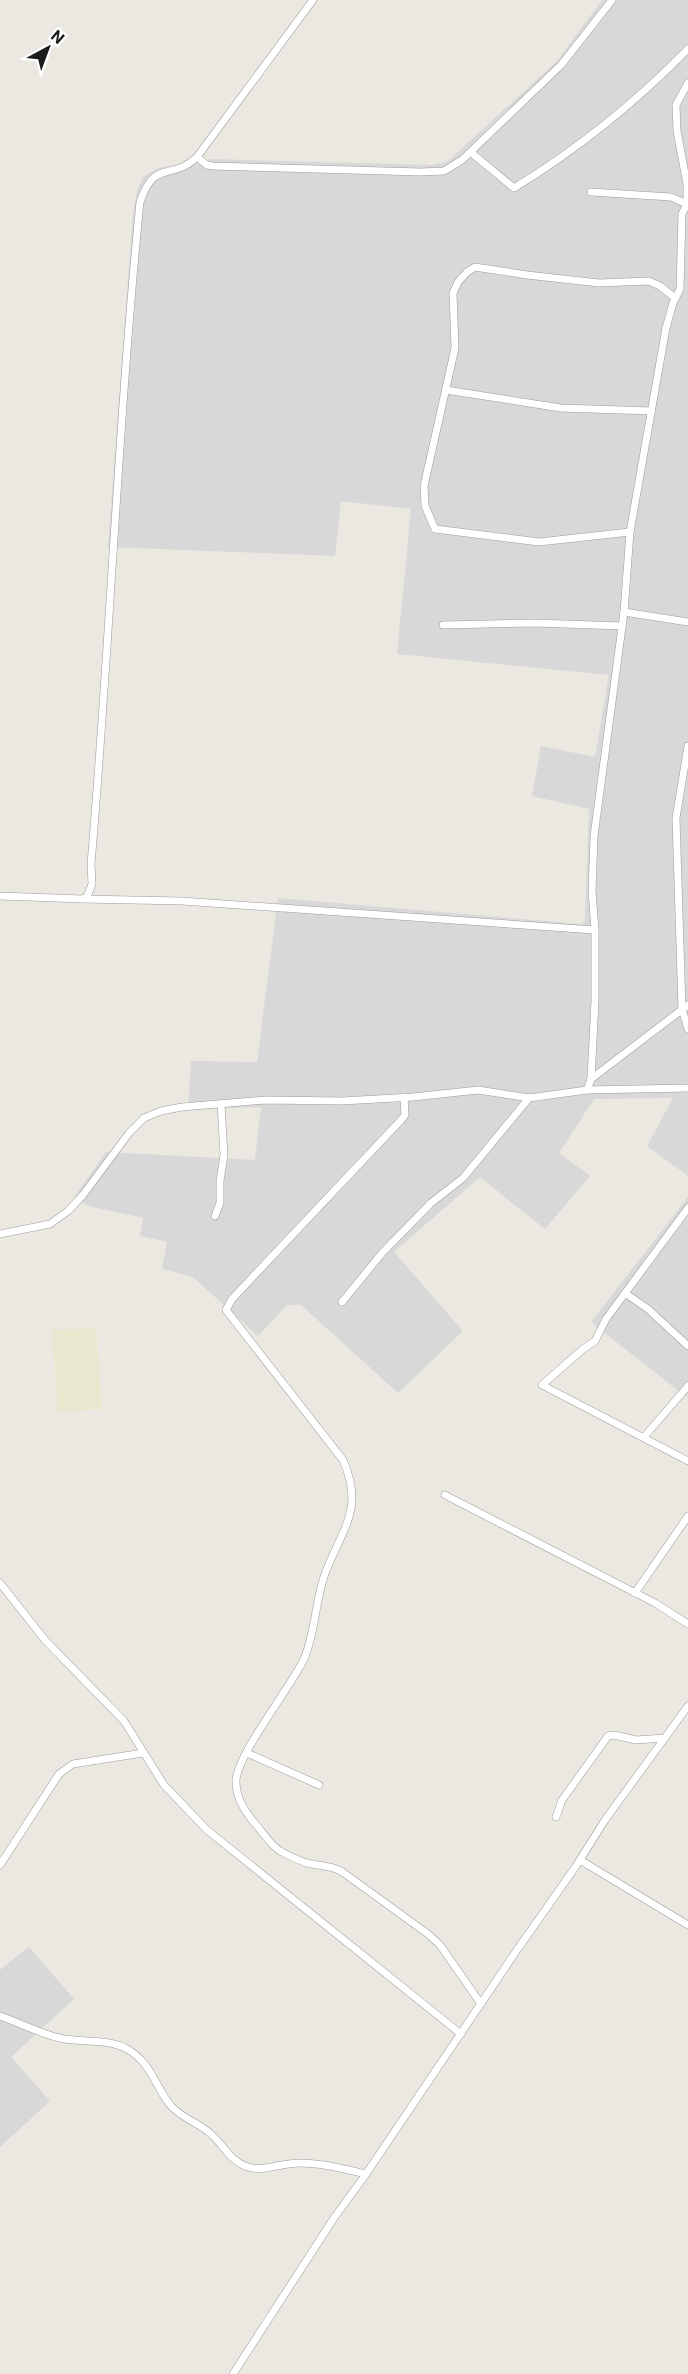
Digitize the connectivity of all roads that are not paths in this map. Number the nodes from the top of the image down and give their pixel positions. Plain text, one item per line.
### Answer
1 (313, 0) edge
2 (612, 0) edge
3 (688, 49) edge
4 (688, 83) edge
5 (474, 154) dead end
6 (197, 157) junction
7 (591, 192) dead end
8 (687, 203) edge
9 (675, 298) junction
10 (447, 390) junction
11 (652, 411) junction
12 (630, 531) junction
13 (624, 612) junction
14 (688, 622) edge
15 (443, 625) dead end
16 (622, 626) junction
17 (688, 746) edge
18 (0, 896) edge
19 (82, 899) junction
20 (595, 930) junction
21 (685, 1007) edge
22 (688, 1029) edge
23 (591, 1079) junction
24 (688, 1088) edge
25 (587, 1090) junction
26 (404, 1097) junction
27 (529, 1098) junction
28 (221, 1104) junction
29 (688, 1208) edge
30 (216, 1216) dead end
31 (0, 1234) edge
32 (625, 1293) junction
33 (342, 1302) dead end
34 (688, 1346) edge
35 (688, 1386) edge
36 (644, 1437) junction
37 (688, 1461) edge
38 (445, 1495) dead end
39 (688, 1516) edge
40 (0, 1583) edge
41 (635, 1593) junction
42 (688, 1624) edge
43 (688, 1706) edge
44 (665, 1738) junction
45 (143, 1753) junction
46 (247, 1753) junction
47 (319, 1785) dead end
48 (556, 1817) dead end
49 (580, 1860) junction
50 (0, 1865) edge
51 (688, 1925) edge
52 (481, 2004) junction
53 (0, 2016) edge
54 (461, 2034) junction
55 (366, 2174) junction
56 (233, 2374) edge

1 - 6 street
2 - 6 street
3 - 5 street
4 - 8 street
6 - 19 street
7 - 8 street
8 - 9 street
9 - 10 street
9 - 11 street
10 - 11 street
10 - 12 street
11 - 12 street
12 - 13 street
13 - 14 street
13 - 16 street
15 - 16 street
16 - 20 street
17 - 21 street
18 - 19 street
19 - 20 street
20 - 23 street
21 - 22 street
21 - 23 street
23 - 25 street
24 - 25 street
25 - 27 street
26 - 27 street
26 - 28 street
26 - 46 street
27 - 33 street
28 - 30 street
28 - 31 street
29 - 32 street
32 - 34 street
32 - 36 street
35 - 36 street
36 - 37 street
38 - 41 street
39 - 41 street
40 - 45 street
41 - 42 street
43 - 44 street
44 - 48 street
44 - 49 street
45 - 50 street
45 - 54 street
46 - 47 street
46 - 52 street
49 - 51 street
49 - 52 street
52 - 54 street
53 - 55 street
54 - 55 street
55 - 56 street

